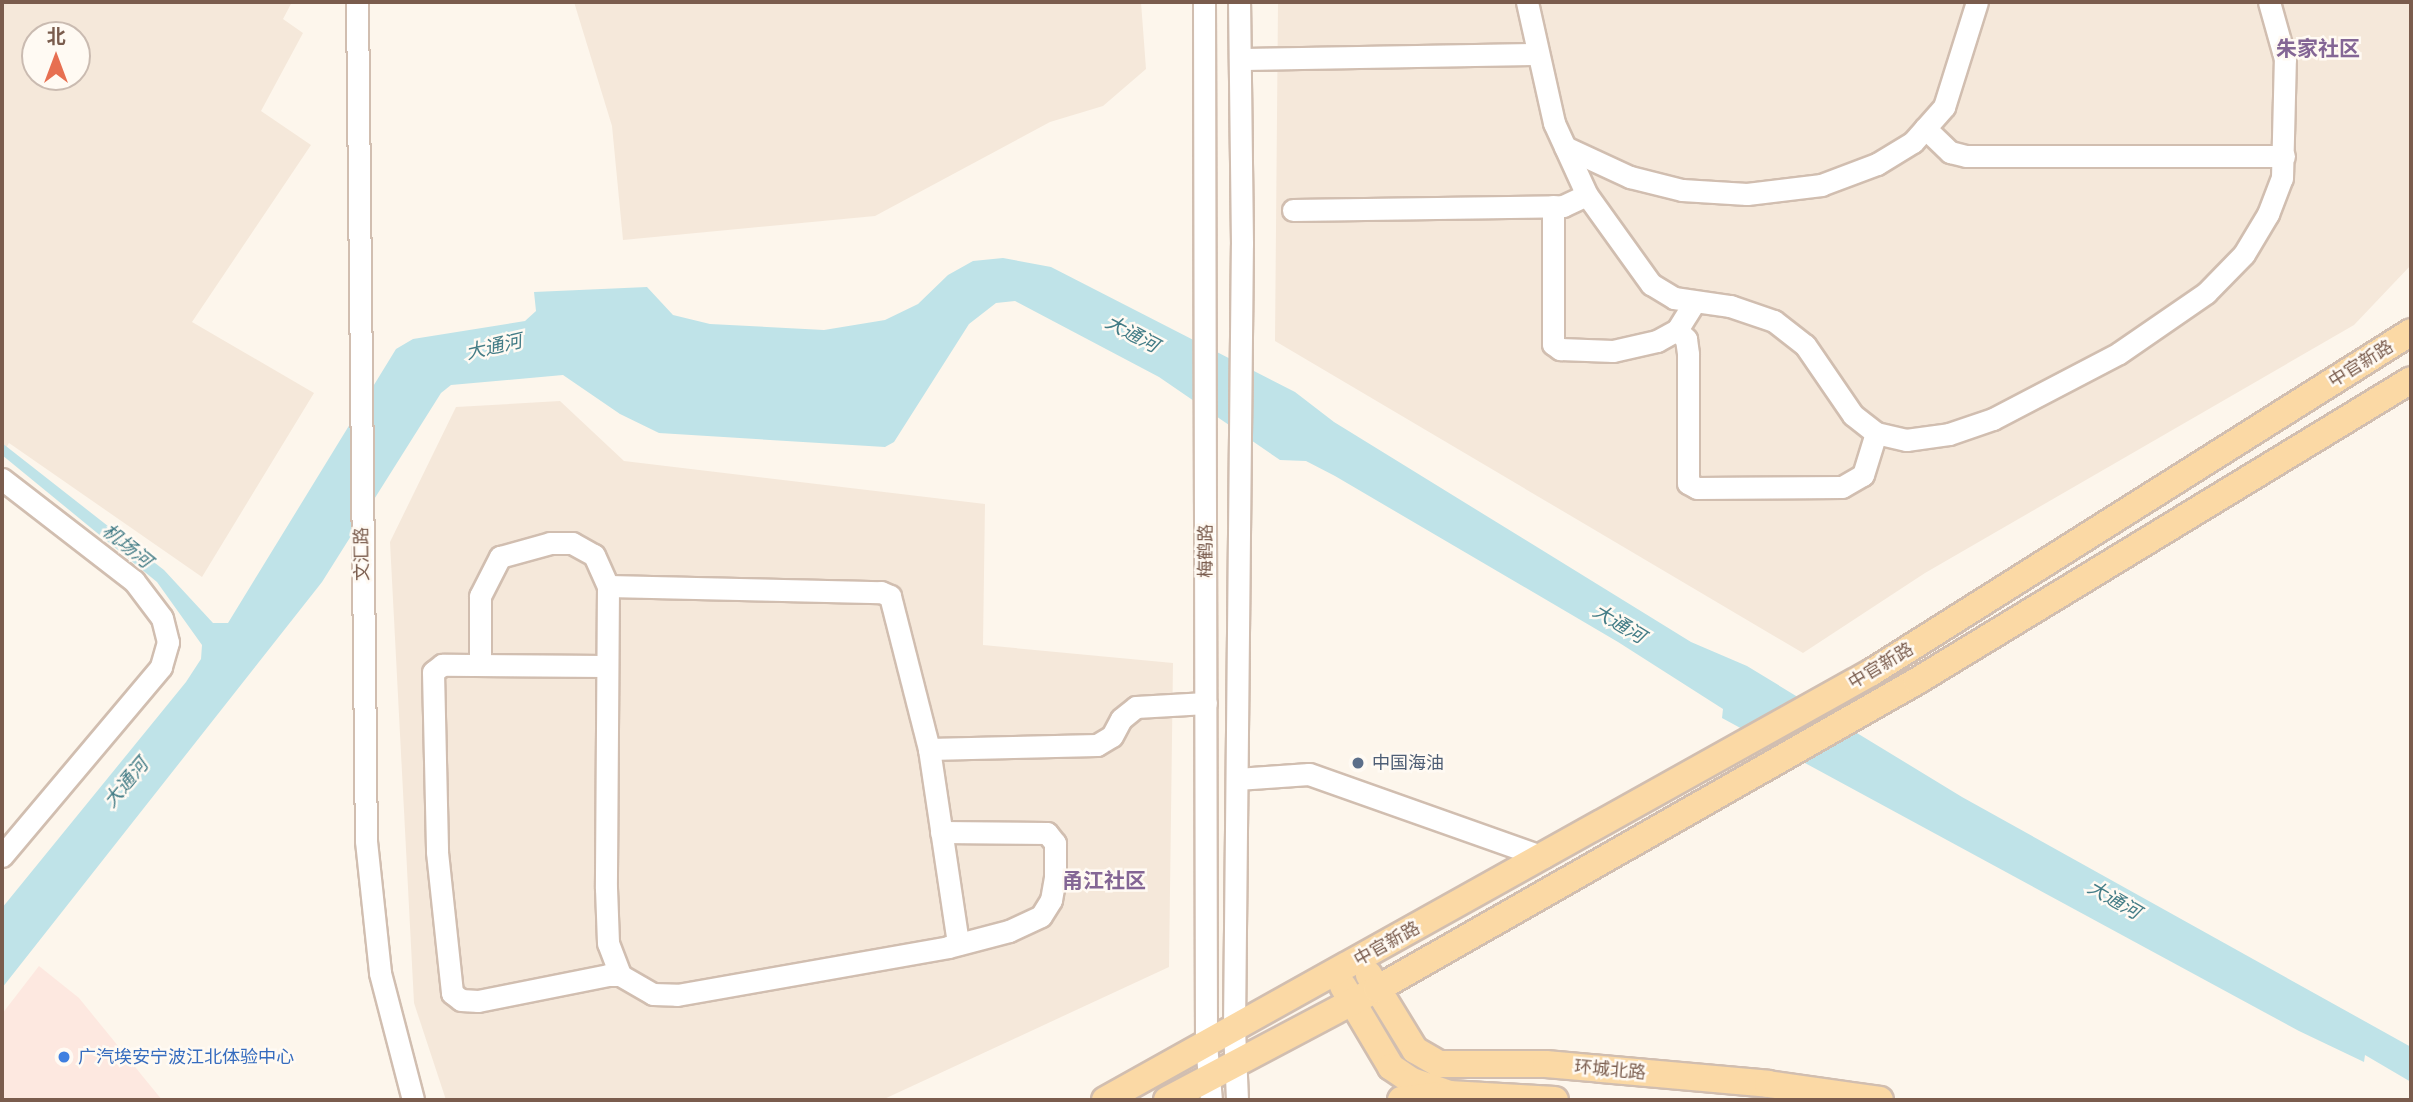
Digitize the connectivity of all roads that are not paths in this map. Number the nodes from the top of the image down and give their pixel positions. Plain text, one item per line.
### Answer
1 (357, 2) edge
2 (1203, 2) edge
3 (1239, 2) edge
4 (1527, 2) edge
5 (1977, 2) edge
6 (2269, 2) edge
7 (1536, 54) junction
8 (1240, 59) junction
9 (1925, 128) junction
10 (1565, 147) junction
11 (2284, 156) junction
12 (1587, 195) junction
13 (1553, 206) junction
14 (1293, 210) dead end
15 (1694, 303) junction
16 (1677, 330) junction
17 (2411, 332) edge
18 (2411, 380) edge
19 (1876, 433) junction
20 (2, 479) edge
21 (608, 586) junction
22 (480, 665) junction
23 (604, 666) junction
24 (1206, 703) junction
25 (929, 749) junction
26 (1237, 779) junction
27 (941, 832) junction
28 (2, 856) edge
29 (1544, 857) junction
30 (958, 944) junction
31 (1360, 960) junction
32 (1335, 972) junction
33 (620, 975) junction
34 (1377, 989) junction
35 (1352, 1000) junction
36 (1234, 1028) junction
37 (1206, 1044) junction
38 (1235, 1063) junction
39 (1210, 1089) edge
40 (1449, 1094) junction
41 (414, 1100) edge
42 (1105, 1100) edge
43 (1167, 1100) edge
44 (1237, 1100) edge
45 (1401, 1100) edge
46 (1555, 1100) edge
47 (1880, 1100) edge

1 - 41 street, 文汇路
2 - 24 street, 梅鹤路
3 - 8 street, 梅鹤路
4 - 7 street
5 - 9 street
6 - 11 street
7 - 8 street
7 - 10 street
8 - 26 street, 梅鹤路
9 - 10 street
9 - 11 street
10 - 12 street
11 - 19 street
12 - 13 street
12 - 15 street
13 - 14 street
13 - 16 street
15 - 16 street
15 - 19 street
16 - 19 street
17 - 29 main road, 中官新路
18 - 34 main road, 中官新路
20 - 28 street
21 - 22 street
21 - 23 street
21 - 25 street
22 - 23 street
22 - 33 street
23 - 33 street
24 - 25 street
24 - 37 street, 梅鹤路
25 - 27 street
26 - 29 street
26 - 36 street, 梅鹤路
27 - 30 street
27 - 30 street
29 - 31 main road, 中官新路
30 - 33 street
31 - 32 main road, 中官新路
31 - 34 main road, 环城北路
32 - 35 main road
32 - 36 main road
34 - 35 main road
34 - 47 main road, 环城北路
35 - 38 main road
35 - 40 main road
36 - 37 main road
36 - 38 street, 梅鹤路
37 - 39 street, 梅鹤路
37 - 42 main road
38 - 39 main road
38 - 44 street, 梅鹤路
39 - 43 main road
40 - 45 main road
40 - 46 main road

